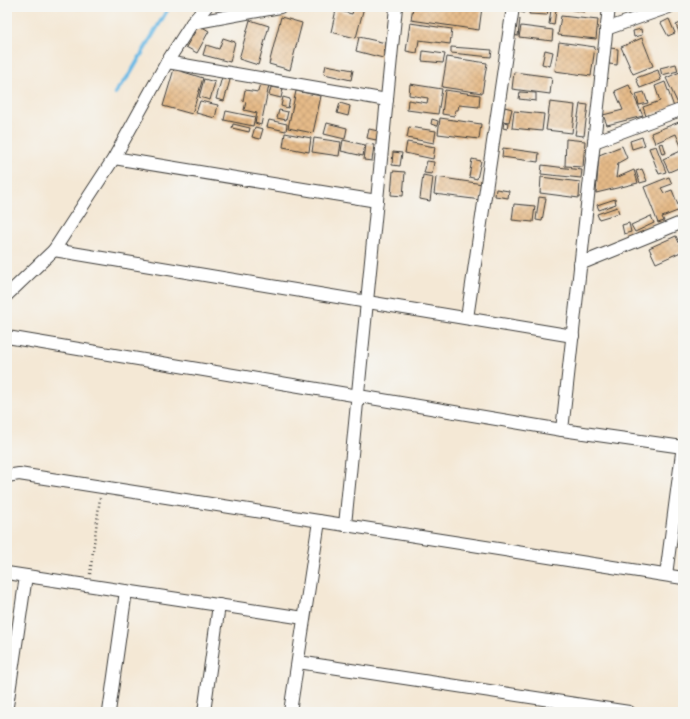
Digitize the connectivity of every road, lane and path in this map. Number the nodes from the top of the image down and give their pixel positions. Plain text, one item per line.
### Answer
1 (206, 7) edge
2 (280, 7) edge
3 (396, 7) edge
4 (513, 7) edge
5 (609, 7) edge
6 (669, 7) edge
7 (192, 23) junction
8 (606, 29) junction
9 (167, 62) junction
10 (387, 100) junction
11 (683, 109) edge
12 (594, 142) junction
13 (114, 158) junction
14 (377, 200) junction
15 (683, 222) edge
16 (54, 250) junction
17 (580, 264) junction
18 (7, 295) edge
19 (367, 302) junction
20 (468, 318) junction
21 (573, 336) junction
22 (7, 337) edge
23 (358, 396) junction
24 (562, 430) junction
25 (683, 446) edge
26 (7, 476) edge
27 (101, 487) junction
28 (319, 521) junction
29 (345, 525) junction
30 (7, 573) edge
31 (26, 576) junction
32 (666, 576) junction
33 (683, 578) edge
34 (88, 586) junction
35 (126, 591) junction
36 (219, 605) junction
37 (304, 618) junction
38 (298, 662) junction
39 (7, 706) edge
40 (109, 712) edge
41 (204, 712) edge
42 (290, 712) edge
43 (629, 712) edge

1 - 7 street
2 - 7 street
3 - 10 street
4 - 20 street
5 - 8 street
6 - 8 street
7 - 9 street
8 - 12 street
9 - 10 street
9 - 13 street
10 - 14 street
11 - 12 street
12 - 17 street
13 - 14 street
13 - 16 street
14 - 19 street
15 - 17 street
16 - 18 street
16 - 19 street
17 - 21 street
19 - 20 street
19 - 23 street
20 - 21 street
21 - 24 street
22 - 23 street
23 - 24 street
23 - 29 street
24 - 25 street
25 - 32 street
26 - 27 street
27 - 28 street
27 - 34 path
28 - 29 street
28 - 37 street
29 - 32 street
30 - 31 street
31 - 34 street
31 - 39 street
32 - 33 street
34 - 35 street
35 - 36 street
35 - 40 street
36 - 37 street
36 - 41 street
37 - 38 street
38 - 42 street
38 - 43 street

